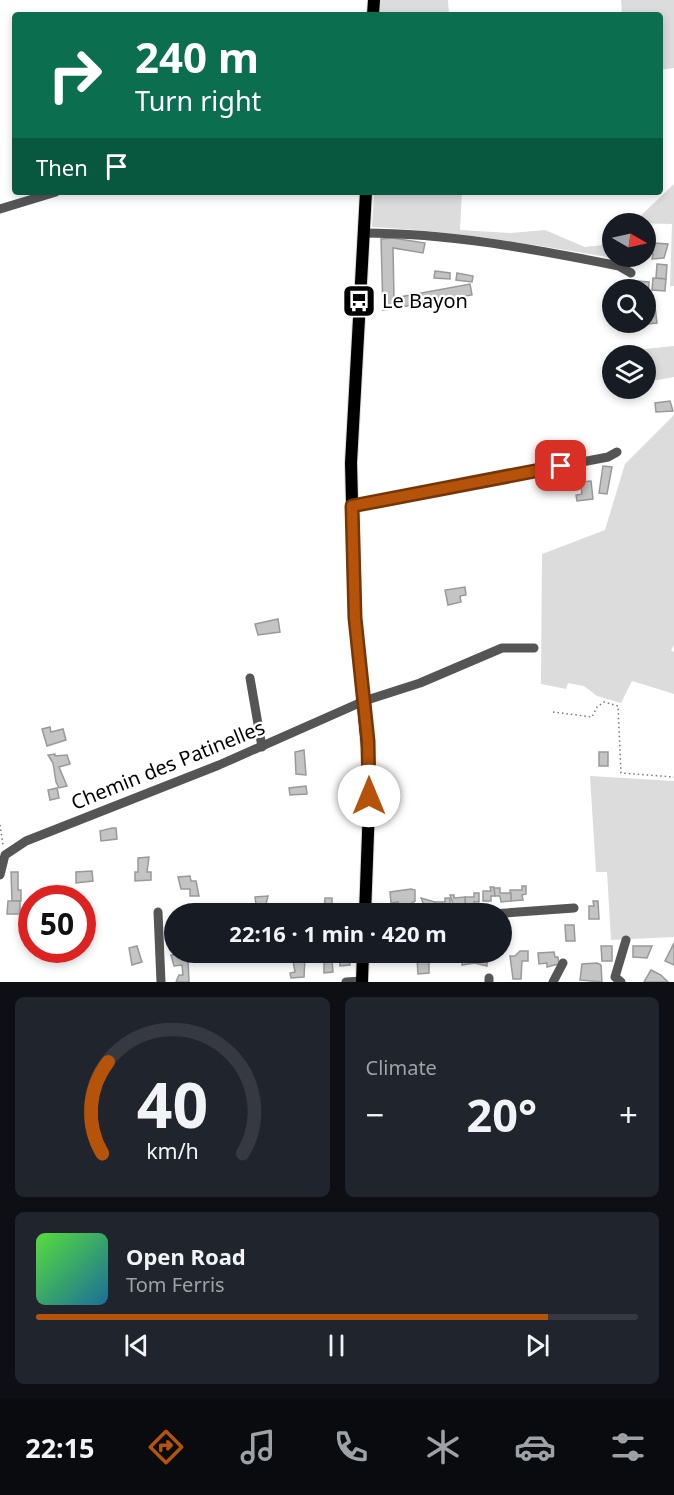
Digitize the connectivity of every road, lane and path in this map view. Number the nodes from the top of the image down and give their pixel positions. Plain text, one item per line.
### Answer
1 (46, 195) edge
2 (366, 195) edge
3 (0, 209) edge
4 (363, 233) junction
5 (631, 273) dead end
6 (617, 452) dead end
7 (352, 506) junction
8 (534, 648) dead end
9 (250, 678) dead end
10 (364, 701) junction
11 (553, 712) dead end
12 (262, 747) junction
13 (674, 777) edge
14 (0, 825) edge
15 (5, 855) junction
16 (0, 875) edge
17 (365, 903) edge
18 (574, 908) dead end
19 (158, 912) dead end
20 (512, 913) edge
21 (626, 940) dead end
22 (363, 963) edge
23 (563, 963) dead end
24 (362, 981) edge
25 (161, 982) edge
26 (346, 982) edge
27 (553, 982) edge
28 (621, 982) edge

1 - 3 street
2 - 4 main road
4 - 5 street
4 - 7 main road
6 - 7 street
7 - 10 main road
8 - 10 street, Chemin des Patinelles
9 - 12 street
10 - 12 street, Chemin des Patinelles
10 - 17 main road
11 - 13 path
12 - 15 street, Chemin des Patinelles
14 - 15 path
15 - 16 street
18 - 20 street
19 - 25 street
21 - 28 street
22 - 24 main road
23 - 27 street
24 - 26 street

